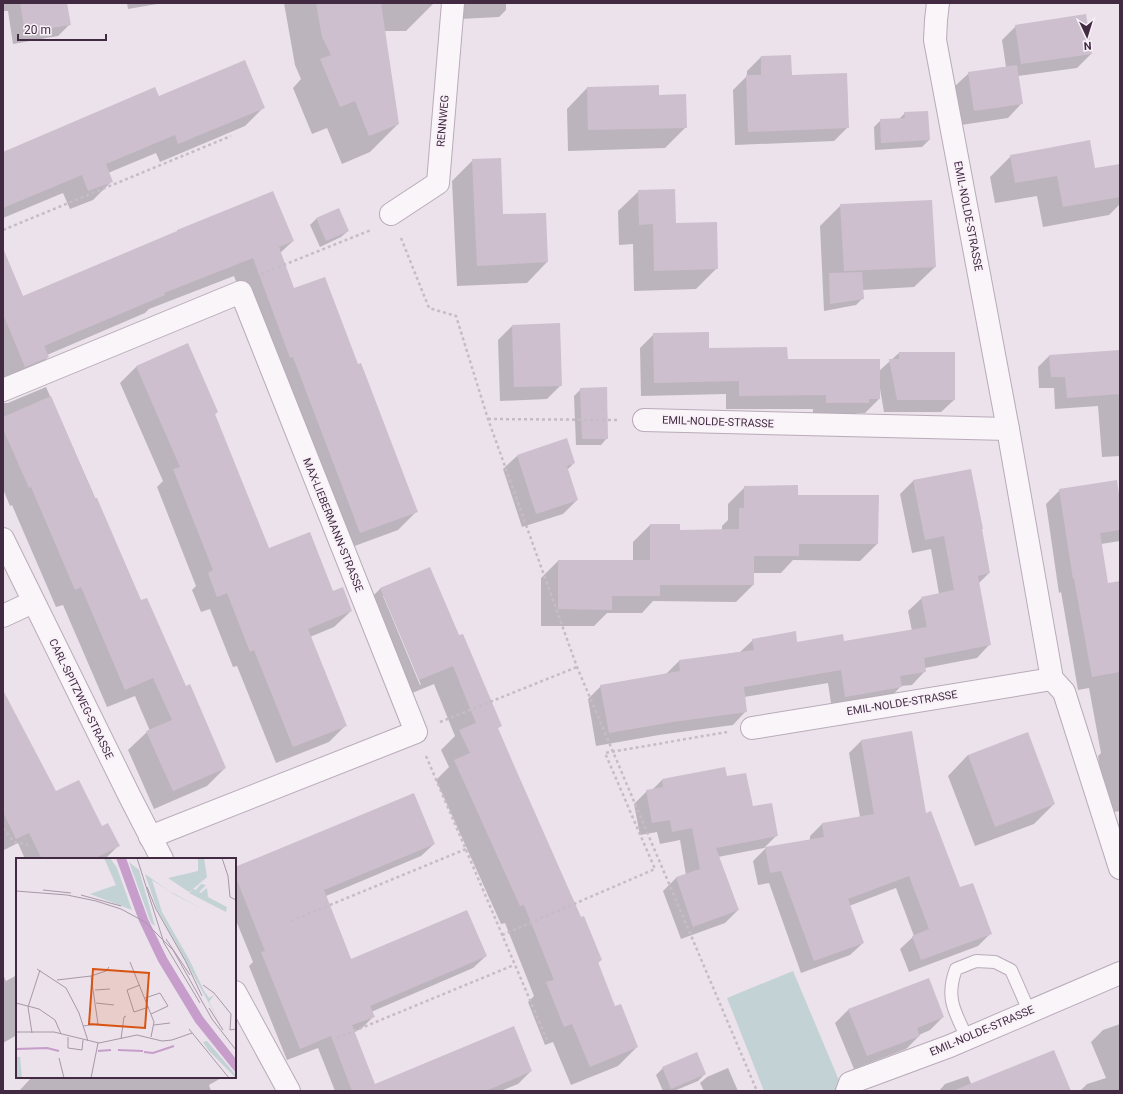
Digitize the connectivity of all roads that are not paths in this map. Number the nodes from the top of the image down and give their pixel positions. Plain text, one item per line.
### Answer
1 (453, 3) edge
2 (938, 3) edge
3 (391, 214) road end
4 (3, 390) edge
5 (644, 420) road end
6 (1008, 429) junction
7 (3, 539) edge
8 (33, 602) junction
9 (3, 616) edge
10 (1052, 679) junction
11 (752, 728) road end
12 (150, 837) junction
13 (161, 858) edge
14 (1120, 868) edge
15 (1120, 973) edge
16 (236, 994) edge
17 (1029, 1011) junction
18 (967, 1038) junction
19 (289, 1091) edge
20 (847, 1091) edge

1 - 3 street, RENNWEG
2 - 6 street, EMIL-NOLDE-STRASSE
4 - 12 street, MAX-LIEBERMANN-STRASSE
5 - 6 street, EMIL-NOLDE-STRASSE
6 - 10 street, EMIL-NOLDE-STRASSE
7 - 8 street, CARL-SPITZWEG-STRASSE
8 - 9 street
8 - 12 street, CARL-SPITZWEG-STRASSE
10 - 11 street, EMIL-NOLDE-STRASSE
10 - 14 street, EMIL-NOLDE-STRASSE
12 - 13 street, CARL-SPITZWEG-STRASSE
15 - 17 street, EMIL-NOLDE-STRASSE
16 - 19 street
17 - 18 street, EMIL-NOLDE-STRASSE
17 - 18 lane
18 - 20 street, EMIL-NOLDE-STRASSE

